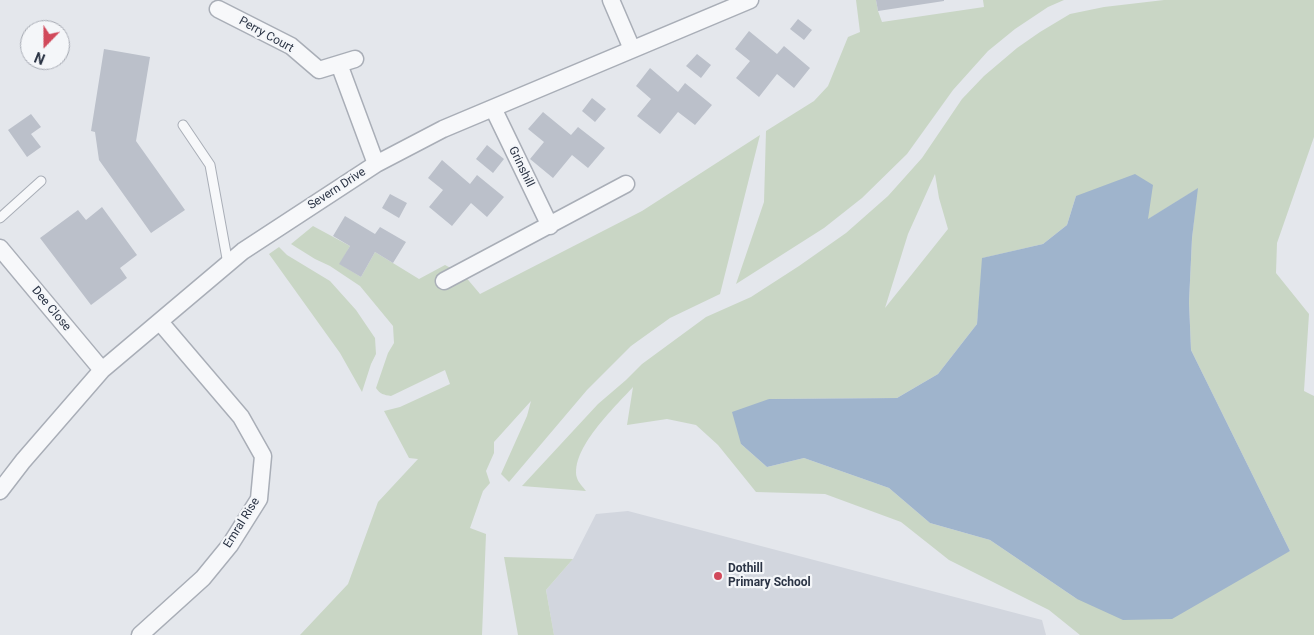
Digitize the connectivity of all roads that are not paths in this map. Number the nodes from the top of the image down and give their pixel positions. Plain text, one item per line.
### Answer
1 (612, 0) edge
2 (750, 0) edge
3 (218, 9) dead end
4 (632, 49) junction
5 (355, 59) dead end
6 (339, 64) junction
7 (492, 108) junction
8 (183, 125) dead end
9 (376, 164) junction
10 (41, 181) dead end
11 (626, 184) dead end
12 (0, 218) edge
13 (550, 226) junction
14 (0, 248) edge
15 (228, 264) junction
16 (444, 281) dead end
17 (160, 322) junction
18 (102, 370) junction
19 (0, 491) edge
20 (140, 635) edge

1 - 4 street
2 - 4 street, Severn Drive
3 - 6 street, Perry Court
4 - 7 street, Severn Drive
5 - 6 street, Perry Court
6 - 9 street
7 - 9 street, Severn Drive
7 - 13 street, Grinshill
8 - 15 lane
9 - 15 street, Severn Drive
10 - 12 lane
11 - 13 street
13 - 16 street
14 - 18 street, Dee Close
15 - 17 street, Severn Drive
17 - 18 street, Severn Drive
17 - 20 street, Emral Rise
18 - 19 street, Severn Drive

